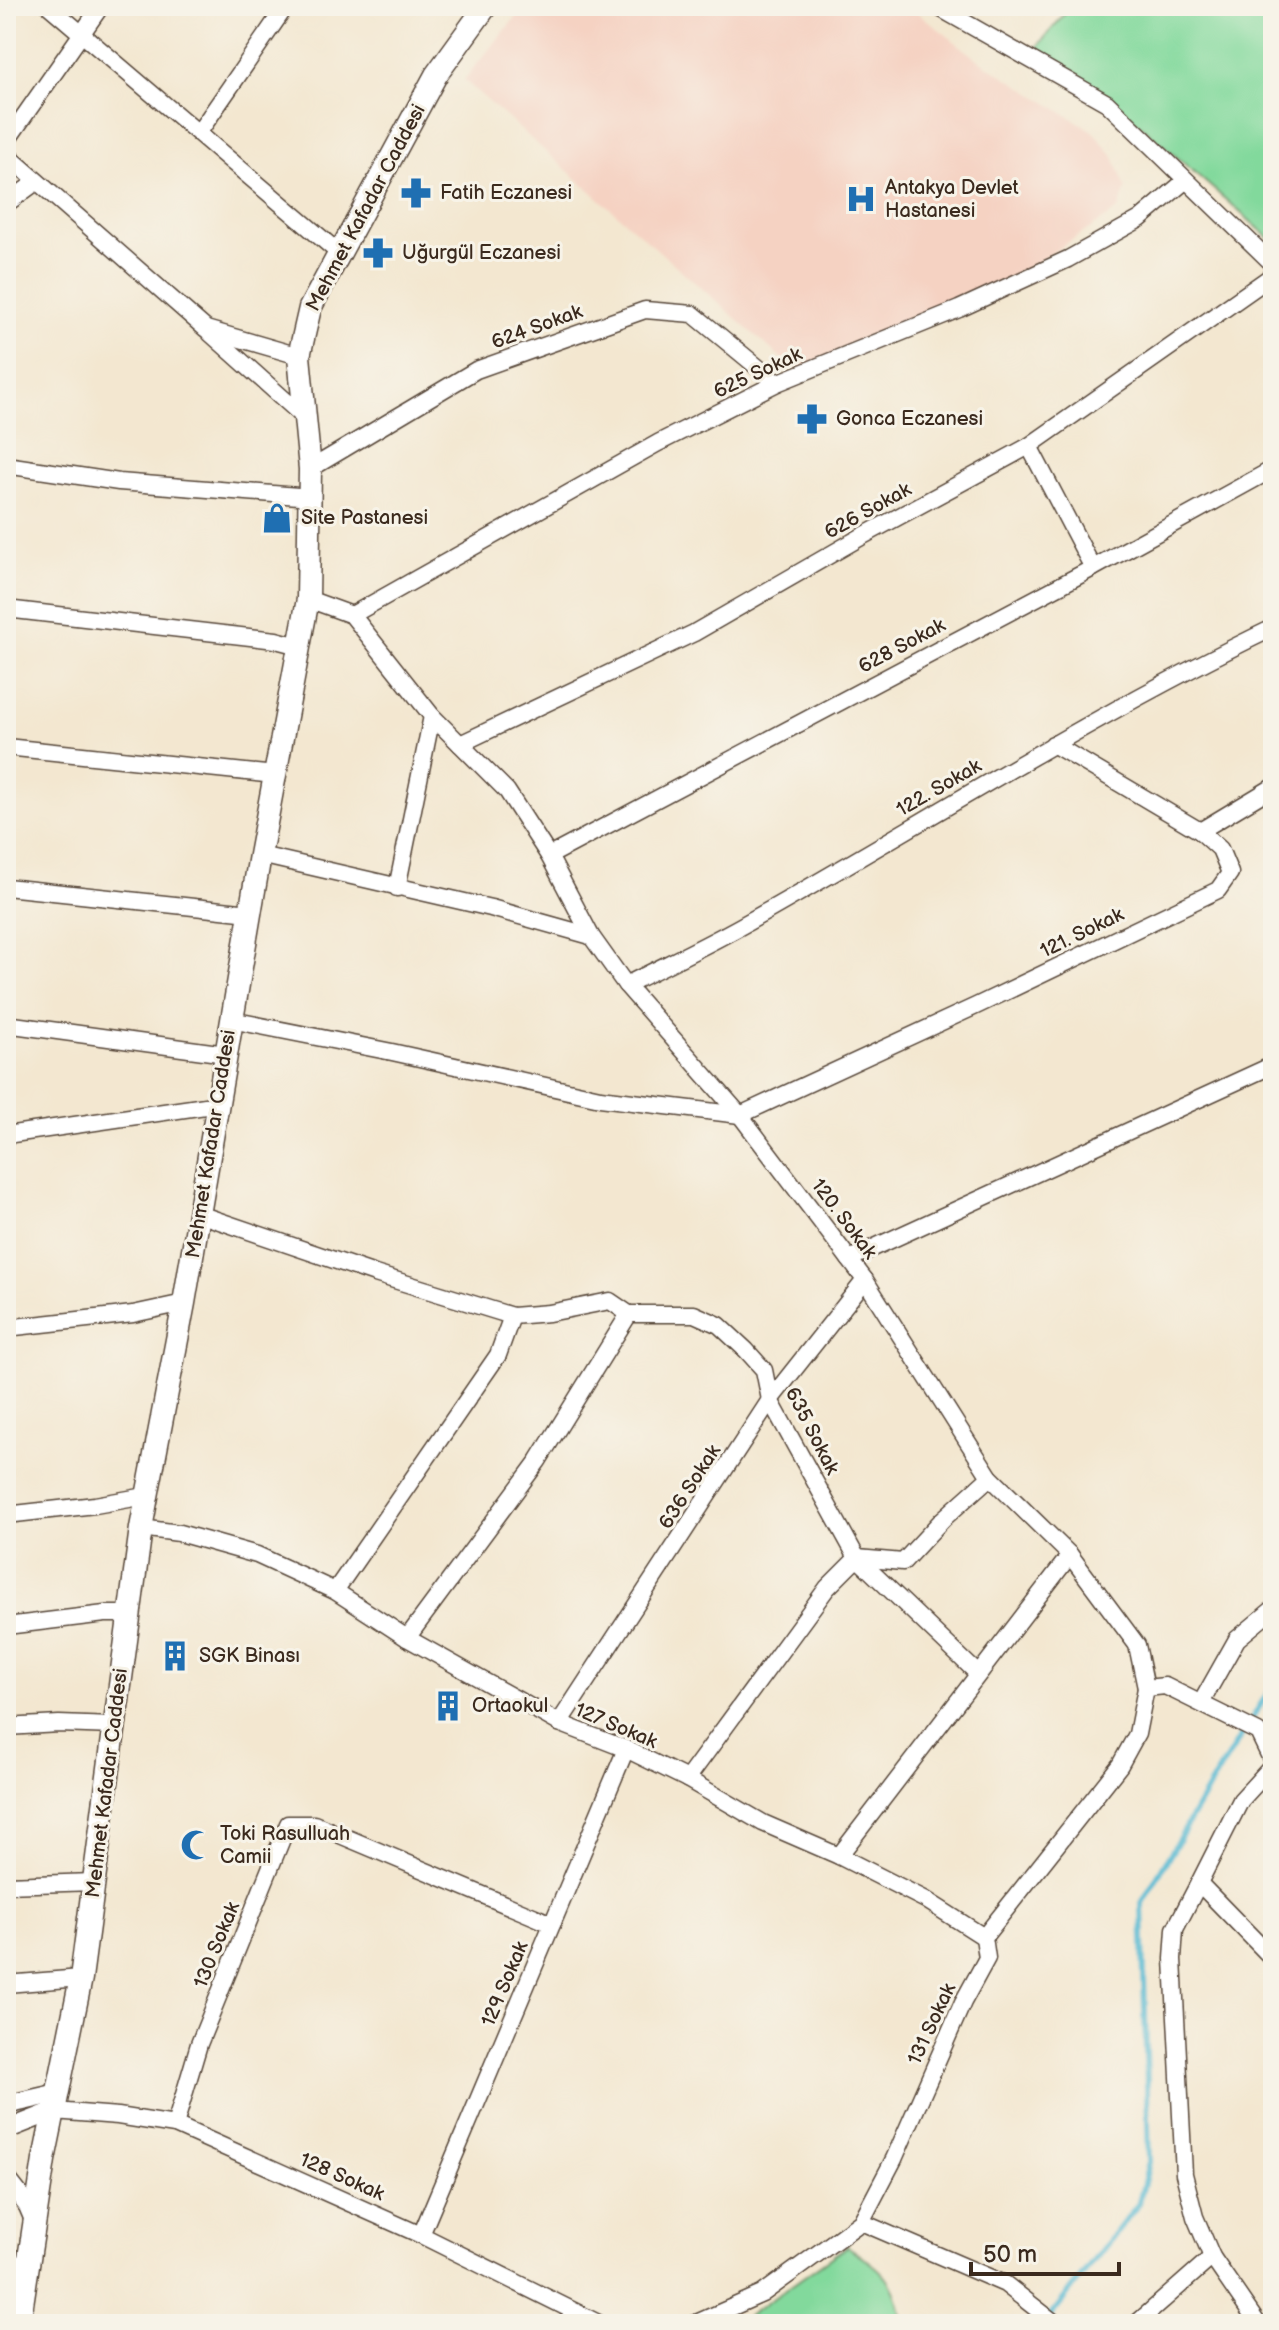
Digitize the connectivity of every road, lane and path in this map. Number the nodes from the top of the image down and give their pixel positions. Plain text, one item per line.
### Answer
1 (49, 6) edge
2 (101, 6) edge
3 (286, 6) edge
4 (936, 6) edge
5 (483, 7) edge
6 (82, 37) junction
7 (199, 132) junction
8 (6, 142) edge
9 (6, 154) edge
10 (1185, 181) junction
11 (36, 182) junction
12 (6, 204) edge
13 (340, 254) junction
14 (1273, 264) edge
15 (1273, 275) edge
16 (206, 329) junction
17 (299, 356) junction
18 (777, 383) junction
19 (305, 418) junction
20 (1029, 446) junction
21 (6, 465) edge
22 (310, 469) junction
23 (1273, 469) edge
24 (311, 497) junction
25 (1093, 568) junction
26 (308, 599) junction
27 (6, 609) edge
28 (352, 615) junction
29 (1273, 628) edge
30 (299, 646) junction
31 (432, 716) junction
32 (460, 744) junction
33 (1053, 744) junction
34 (6, 747) edge
35 (275, 775) junction
36 (1273, 787) edge
37 (1200, 831) junction
38 (260, 855) junction
39 (549, 856) junction
40 (6, 887) edge
41 (397, 888) junction
42 (250, 913) junction
43 (591, 936) junction
44 (626, 985) junction
45 (231, 1020) junction
46 (6, 1024) edge
47 (226, 1054) junction
48 (1273, 1065) edge
49 (219, 1104) junction
50 (740, 1115) junction
51 (6, 1135) edge
52 (199, 1214) junction
53 (849, 1259) junction
54 (865, 1280) junction
55 (184, 1303) junction
56 (629, 1314) junction
57 (512, 1316) junction
58 (6, 1328) edge
59 (770, 1400) junction
60 (990, 1477) junction
61 (146, 1496) junction
62 (6, 1515) edge
63 (141, 1528) junction
64 (1070, 1555) junction
65 (857, 1558) junction
66 (335, 1591) junction
67 (1273, 1609) edge
68 (129, 1614) junction
69 (6, 1626) edge
70 (407, 1638) junction
71 (977, 1673) junction
72 (1146, 1688) junction
73 (1201, 1703) junction
74 (559, 1723) junction
75 (114, 1726) junction
76 (6, 1727) edge
77 (626, 1749) junction
78 (1273, 1764) edge
79 (687, 1779) junction
80 (839, 1856) junction
81 (94, 1882) junction
82 (1199, 1883) junction
83 (6, 1885) edge
84 (552, 1924) junction
85 (984, 1937) junction
86 (1273, 1959) edge
87 (81, 1978) junction
88 (6, 1984) edge
89 (56, 2102) junction
90 (6, 2105) edge
91 (175, 2125) junction
92 (6, 2130) edge
93 (6, 2178) edge
94 (34, 2220) junction
95 (861, 2222) junction
96 (421, 2235) junction
97 (1212, 2257) junction
98 (19, 2324) edge
99 (600, 2324) edge
100 (694, 2324) edge
101 (1056, 2324) edge
102 (1136, 2324) edge
103 (1258, 2324) edge

1 - 6 street
2 - 6 street
3 - 7 street
4 - 10 street
5 - 13 main road, Mehmet Kafadar Caddesi
6 - 7 street
6 - 8 street
7 - 13 street
9 - 11 street
10 - 14 street
10 - 18 street, 625 Sokak
11 - 12 street
11 - 16 street
13 - 17 main road, Mehmet Kafadar Caddesi
15 - 20 street, 626 Sokak
16 - 17 street
16 - 19 street
17 - 19 main road, Mehmet Kafadar Caddesi
18 - 22 street, 624 Sokak
18 - 28 street, 625 Sokak
19 - 22 main road, Mehmet Kafadar Caddesi
20 - 25 street
20 - 32 street, 626 Sokak
21 - 24 street
22 - 24 main road, Mehmet Kafadar Caddesi
23 - 25 street, 628 Sokak
24 - 26 main road, Mehmet Kafadar Caddesi
25 - 39 street, 628 Sokak
26 - 28 street
26 - 30 main road, Mehmet Kafadar Caddesi
27 - 30 street
28 - 31 street, 120. Sokak
29 - 33 street, 122. Sokak
30 - 35 main road, Mehmet Kafadar Caddesi
31 - 32 street, 120. Sokak
31 - 41 street
32 - 39 street, 120. Sokak
33 - 37 street, 121. Sokak
33 - 44 street, 122. Sokak
34 - 35 street
35 - 38 main road, Mehmet Kafadar Caddesi
36 - 37 street
37 - 50 street, 121. Sokak
38 - 41 street
38 - 42 main road, Mehmet Kafadar Caddesi
39 - 43 street, 120. Sokak
40 - 42 street
41 - 43 street
42 - 45 main road, Mehmet Kafadar Caddesi
43 - 44 street, 120. Sokak
44 - 50 street, 120. Sokak
45 - 47 main road, Mehmet Kafadar Caddesi
45 - 50 street
46 - 47 street
47 - 49 main road, Mehmet Kafadar Caddesi
48 - 53 street
49 - 51 street
49 - 52 main road, Mehmet Kafadar Caddesi
50 - 53 street, 120. Sokak
52 - 55 main road, Mehmet Kafadar Caddesi
52 - 57 street, 635 Sokak
53 - 54 street, 120. Sokak
54 - 59 street, 636 Sokak
54 - 60 street, 120. Sokak
55 - 58 street
55 - 61 main road, Mehmet Kafadar Caddesi
56 - 57 street, 635 Sokak
56 - 59 street, 635 Sokak
56 - 70 street
57 - 66 street
59 - 65 street, 635 Sokak
59 - 74 street, 636 Sokak
60 - 64 street, 120. Sokak
60 - 65 street
61 - 62 street
61 - 63 main road, Mehmet Kafadar Caddesi
63 - 66 street, 127 Sokak
63 - 68 main road, Mehmet Kafadar Caddesi
64 - 71 street
64 - 72 street, 120. Sokak
65 - 71 street, 635 Sokak
65 - 79 street
66 - 70 street, 127 Sokak
67 - 73 street
68 - 69 street
68 - 75 main road, Mehmet Kafadar Caddesi
70 - 74 street, 127 Sokak
71 - 80 street
72 - 73 street
72 - 85 street, 131 Sokak
73 - 78 street
74 - 77 street, 127 Sokak
75 - 76 street
75 - 81 main road, Mehmet Kafadar Caddesi
77 - 79 street, 127 Sokak
77 - 84 street, 129 Sokak
78 - 82 street
79 - 80 street, 127 Sokak
80 - 85 street, 127 Sokak
81 - 83 street
81 - 87 main road, Mehmet Kafadar Caddesi
82 - 86 street
82 - 97 street
84 - 91 street, 130 Sokak
84 - 96 street, 129 Sokak
85 - 95 street, 131 Sokak
87 - 88 street
87 - 89 main road, Mehmet Kafadar Caddesi
89 - 90 street
89 - 91 street, 128 Sokak
89 - 92 street
89 - 94 main road, Mehmet Kafadar Caddesi
91 - 96 street, 128 Sokak
93 - 94 street
94 - 98 main road, Mehmet Kafadar Caddesi
95 - 100 street, 131 Sokak
95 - 101 street
96 - 99 street, 128 Sokak
97 - 102 street
97 - 103 street

